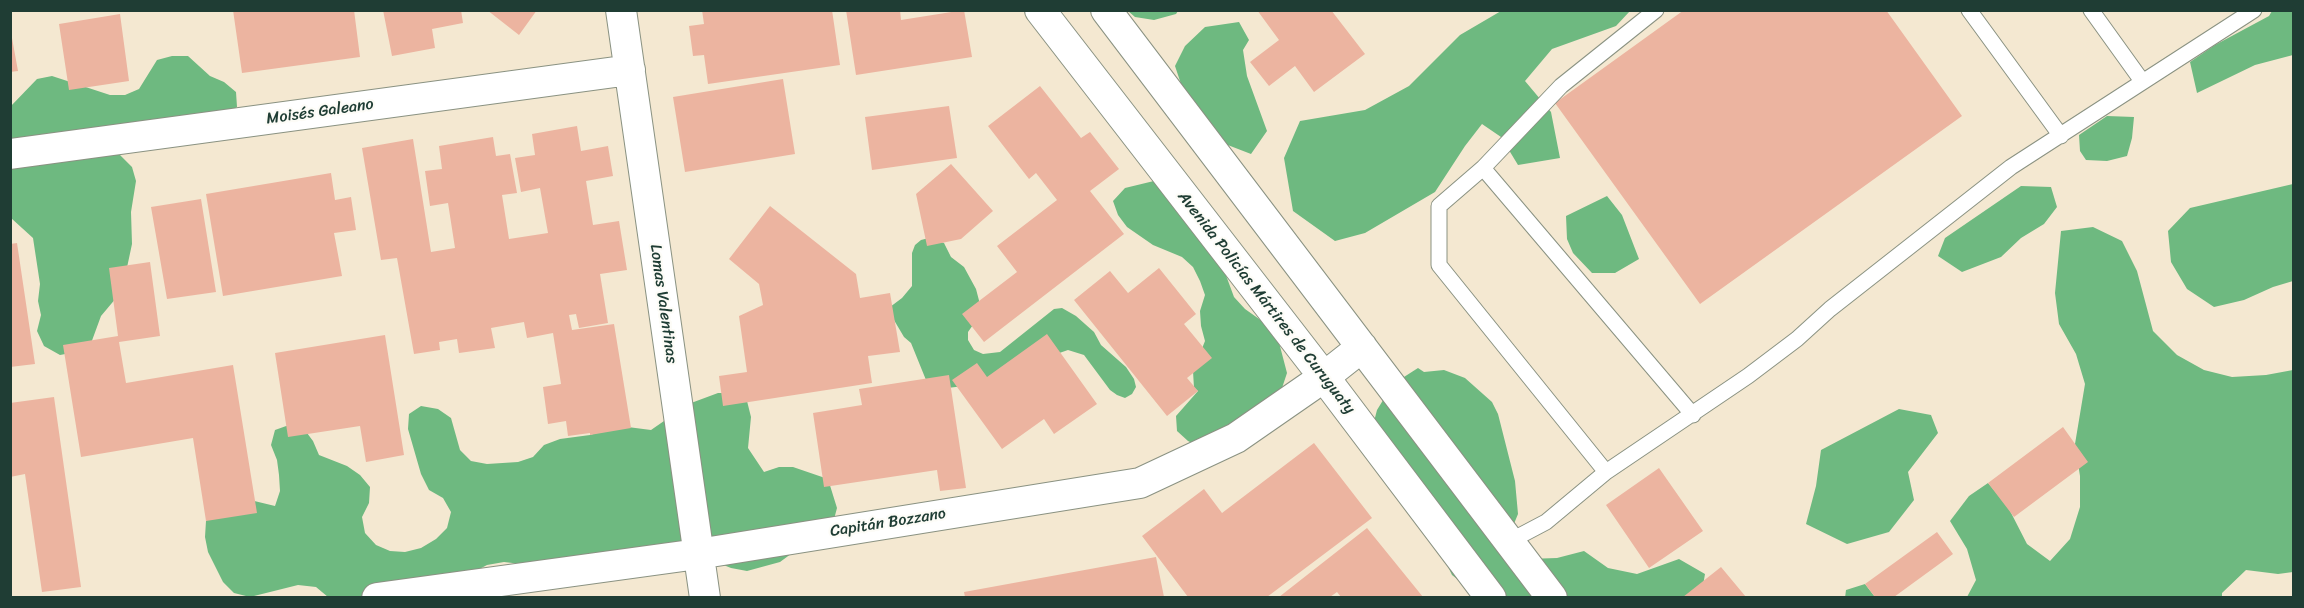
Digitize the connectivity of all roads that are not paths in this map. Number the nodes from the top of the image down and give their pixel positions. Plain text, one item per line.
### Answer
1 (621, 10) edge
2 (1040, 10) edge
3 (1106, 10) edge
4 (1656, 10) edge
5 (1969, 10) edge
6 (2091, 10) edge
7 (2254, 10) edge
8 (630, 70) junction
9 (2142, 81) junction
10 (2061, 135) junction
11 (10, 154) edge
12 (1482, 168) junction
13 (1362, 346) junction
14 (1324, 377) junction
15 (1693, 415) junction
16 (1606, 472) junction
17 (1509, 542) junction
18 (698, 554) junction
19 (377, 597) edge
20 (705, 597) edge
21 (1491, 597) edge
22 (1552, 597) edge

1 - 8 street, Lomas Valentinas
2 - 14 street, Avenida Policías Mártires de Curuguaty
3 - 13 street
4 - 12 lane
5 - 10 lane
6 - 9 lane
7 - 9 lane
8 - 11 street, Moisés Galeano
8 - 18 street, Lomas Valentinas
9 - 10 lane
10 - 15 lane
12 - 15 lane
12 - 16 lane
13 - 14 street, Capitán Bozzano
13 - 17 street
14 - 18 street, Capitán Bozzano
14 - 21 street, Avenida Policías Mártires de Curuguaty
15 - 16 lane
16 - 17 lane
17 - 22 street
18 - 19 street, Capitán Bozzano
18 - 20 street, Lomas Valentinas

